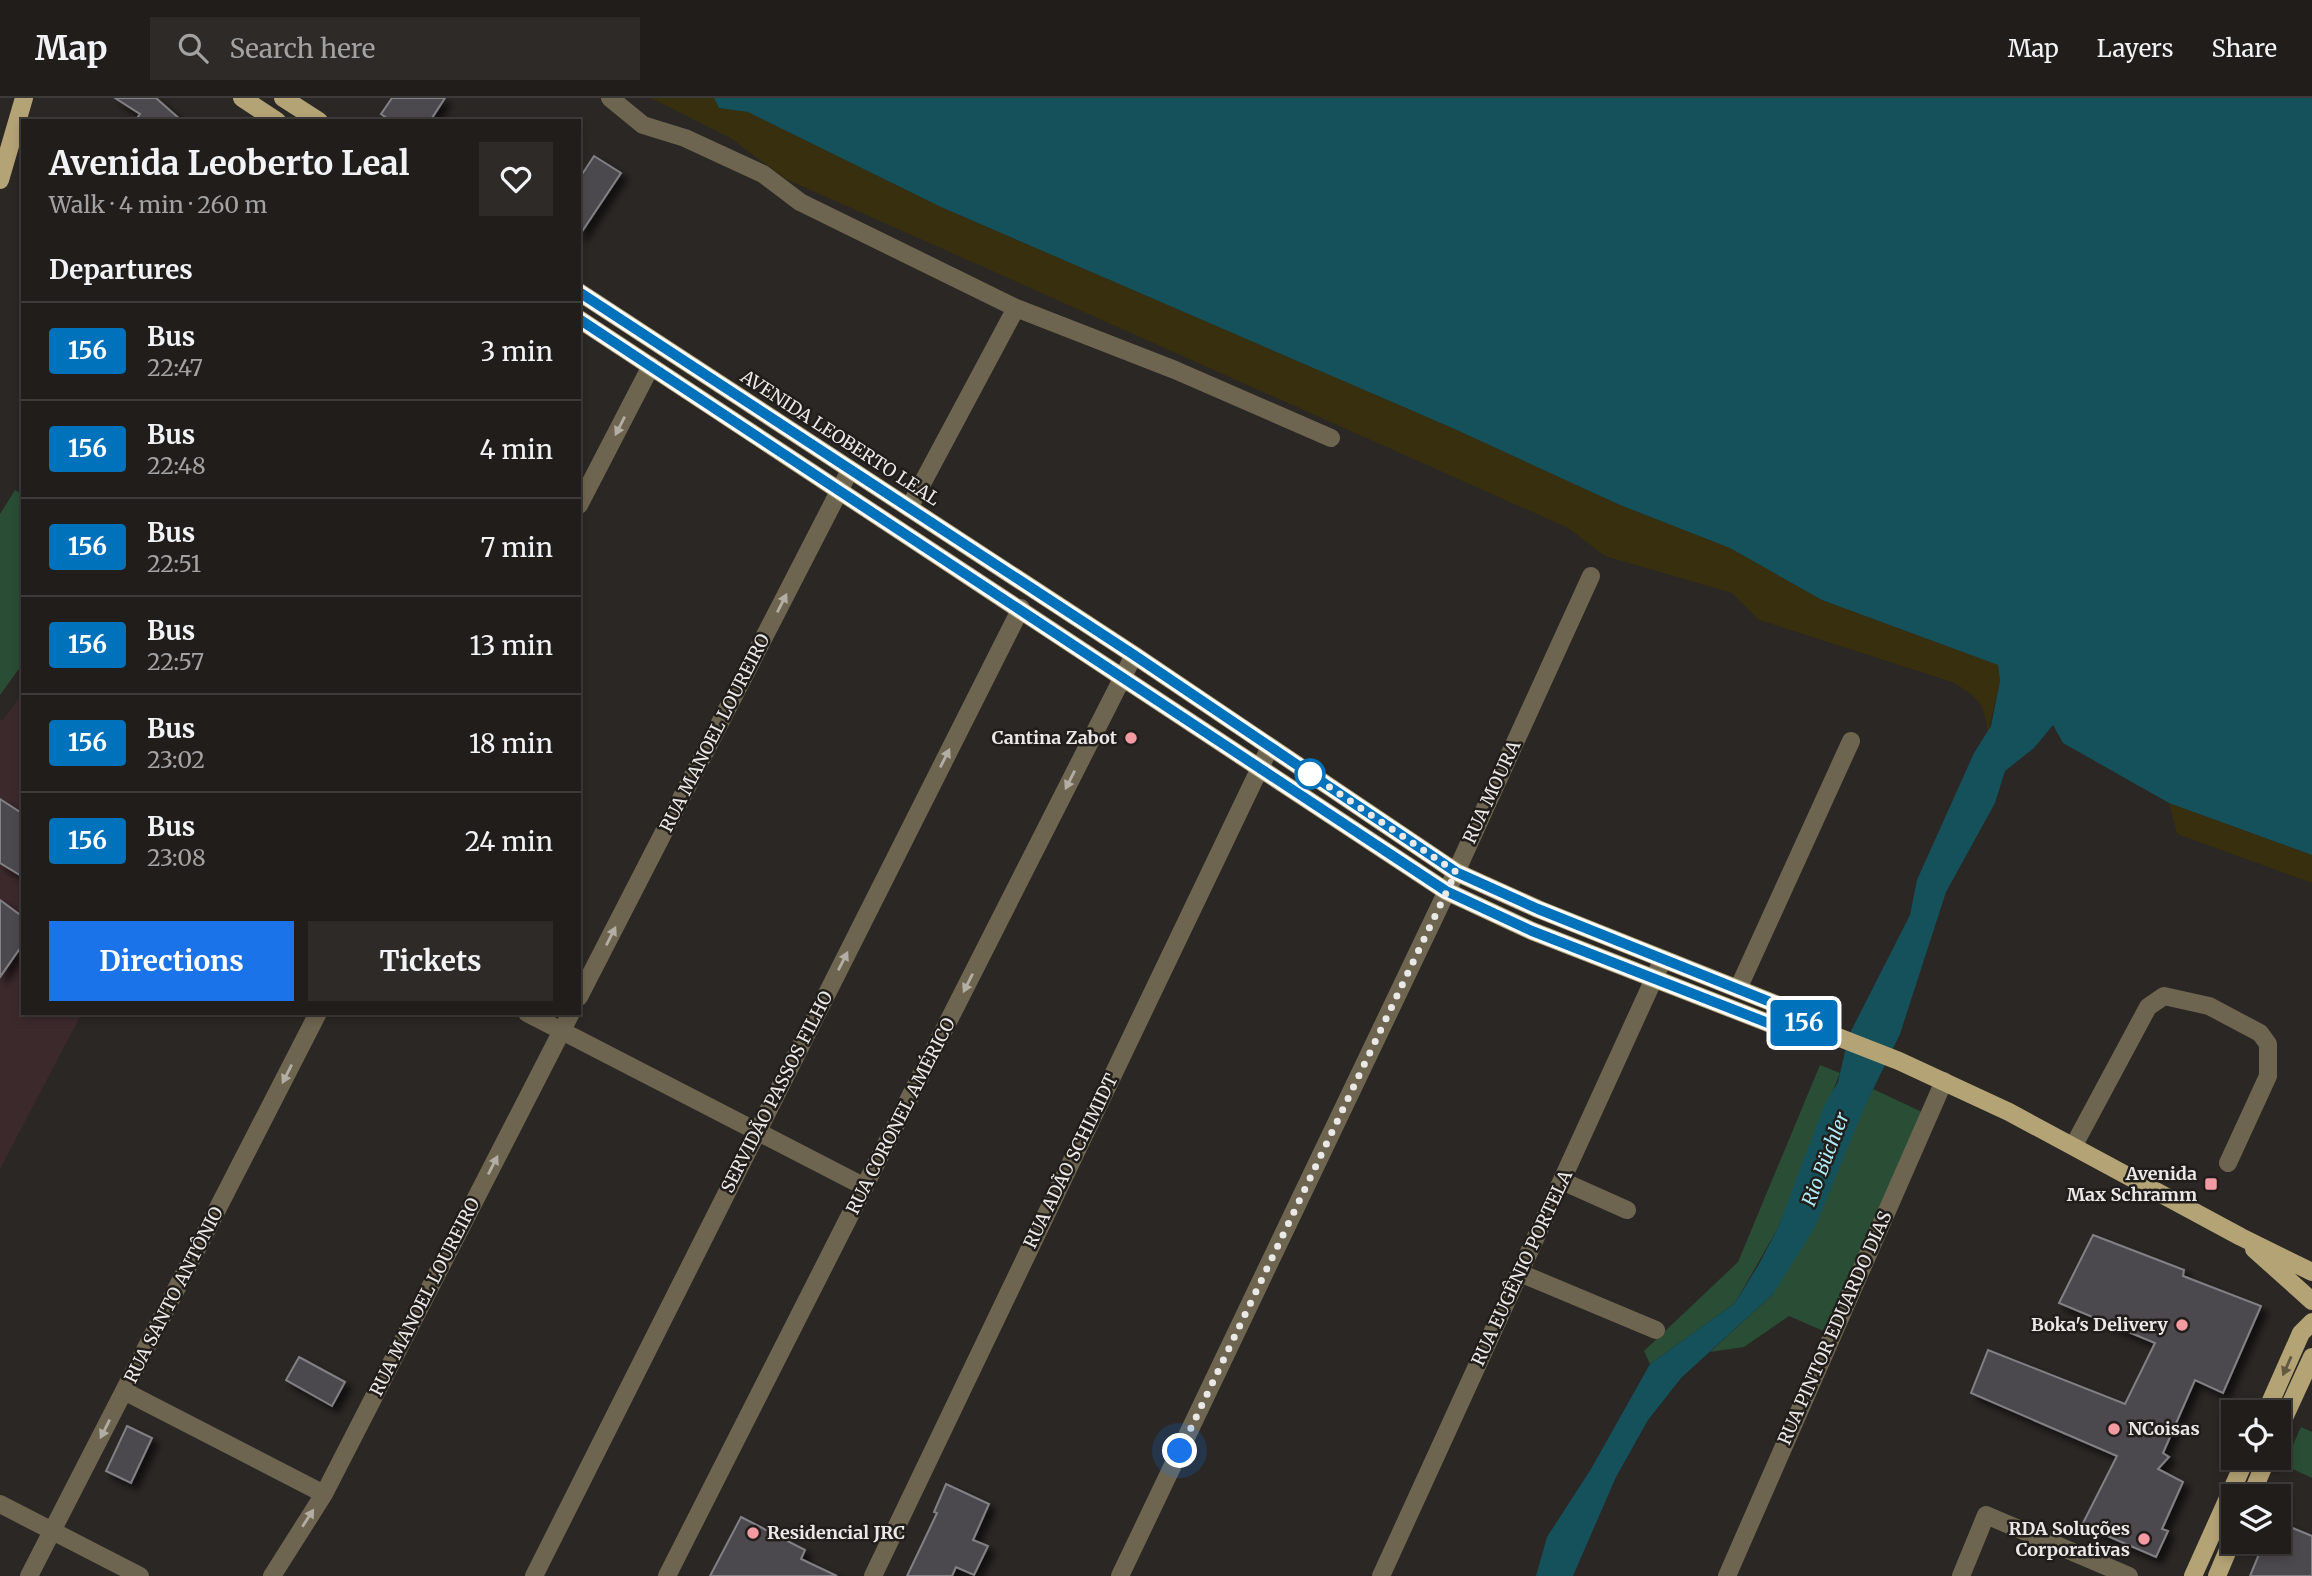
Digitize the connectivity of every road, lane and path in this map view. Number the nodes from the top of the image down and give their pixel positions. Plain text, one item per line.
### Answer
1 (24, 98) edge
2 (242, 98) edge
3 (283, 98) edge
4 (610, 98) edge
5 (274, 119) edge
6 (316, 119) edge
7 (0, 180) edge
8 (581, 293) edge
9 (1016, 308) junction
10 (581, 320) edge
11 (651, 366) junction
12 (1331, 438) dead end
13 (850, 470) junction
14 (840, 490) junction
15 (581, 501) edge
16 (909, 509) junction
17 (1591, 576) dead end
18 (1021, 608) junction
19 (1134, 655) junction
20 (1123, 676) junction
21 (1851, 741) dead end
22 (1270, 747) junction
23 (1260, 767) junction
24 (1456, 872) junction
25 (1446, 891) junction
26 (1663, 959) junction
27 (1655, 979) junction
28 (1738, 989) junction
29 (581, 993) edge
30 (317, 1015) edge
31 (531, 1015) edge
32 (570, 1015) edge
33 (1807, 1025) junction
34 (562, 1031) junction
35 (1944, 1081) junction
36 (757, 1132) junction
37 (2074, 1145) junction
38 (2228, 1163) dead end
39 (1562, 1181) junction
40 (865, 1187) junction
41 (1627, 1210) dead end
42 (2241, 1237) junction
43 (2312, 1272) edge
44 (1520, 1273) junction
45 (2312, 1301) edge
46 (2312, 1322) edge
47 (1656, 1330) dead end
48 (2312, 1357) edge
49 (124, 1391) junction
50 (2271, 1400) edge
51 (2291, 1403) edge
52 (2241, 1470) edge
53 (324, 1494) junction
54 (0, 1504) edge
55 (52, 1531) junction
56 (2226, 1554) edge
57 (29, 1576) edge
58 (140, 1576) edge
59 (272, 1576) edge
60 (534, 1576) edge
61 (667, 1576) edge
62 (873, 1576) edge
63 (1120, 1576) edge
64 (1381, 1576) edge
65 (1727, 1576) edge
66 (1961, 1576) edge
67 (2129, 1576) edge
68 (2193, 1576) edge
69 (2217, 1576) edge

1 - 7 main road
2 - 5 main road
3 - 6 main road
4 - 9 street
8 - 13 main road, AVENIDA LEOBERTO LEAL
9 - 12 street
9 - 16 street
10 - 11 main road, AVENIDA LEOBERTO LEAL
11 - 14 main road, AVENIDA LEOBERTO LEAL
11 -> 15 street
13 - 14 street, RUA MANOEL LOUREIRO
13 - 16 main road, AVENIDA LEOBERTO LEAL
14 - 18 main road, AVENIDA LEOBERTO LEAL
29 -> 14 street, RUA MANOEL LOUREIRO
16 - 19 main road, AVENIDA LEOBERTO LEAL
17 - 24 street, RUA MOURA
18 - 20 main road, AVENIDA LEOBERTO LEAL
36 -> 18 street, SERVIDÃO PASSOS FILHO
19 - 20 street, RUA CORONEL AMÉRICO
19 - 22 main road, AVENIDA LEOBERTO LEAL
20 - 23 main road, AVENIDA LEOBERTO LEAL
20 -> 40 street, RUA CORONEL AMÉRICO
21 - 28 street
22 - 23 street, RUA ADÃO SCHIMIDT
22 - 24 main road, AVENIDA LEOBERTO LEAL
23 - 25 main road, AVENIDA LEOBERTO LEAL
23 - 62 street, RUA ADÃO SCHIMIDT
24 - 25 street, RUA MOURA
24 - 26 main road, AVENIDA LEOBERTO LEAL
25 - 27 main road, AVENIDA LEOBERTO LEAL
25 - 63 street, RUA MOURA
26 - 27 street, RUA EUGÊNIO PORTELA
26 - 28 main road, AVENIDA LEOBERTO LEAL
27 - 33 main road, AVENIDA LEOBERTO LEAL
27 - 39 street, RUA EUGÊNIO PORTELA
28 - 33 main road, AVENIDA LEOBERTO LEAL
30 -> 49 street, RUA SANTO ANTÔNIO
31 - 34 street
32 - 34 street, RUA MANOEL LOUREIRO
33 - 35 main road, AVENIDA LEOBERTO LEAL
34 - 36 street
53 -> 34 street, RUA MANOEL LOUREIRO
35 - 37 main road, AVENIDA LEOBERTO LEAL
35 - 65 street, RUA PINTOR EDUARDO DIAS
36 - 40 street
36 - 60 street, SERVIDÃO PASSOS FILHO
37 - 38 street
37 - 42 main road, AVENIDA LEOBERTO LEAL
39 - 41 street
39 - 44 street, RUA EUGÊNIO PORTELA
40 - 61 street, RUA CORONEL AMÉRICO
42 - 43 main road
42 - 45 main road
44 - 47 street
44 - 64 street, RUA EUGÊNIO PORTELA
46 -> 50 main road
48 - 51 main road
49 - 53 street
49 -> 55 street, RUA SANTO ANTÔNIO
52 - 68 main road
59 -> 53 street, RUA MANOEL LOUREIRO
54 - 55 street
55 - 57 street, RUA SANTO ANTÔNIO
55 - 58 street
56 - 69 main road
66 - 67 street

